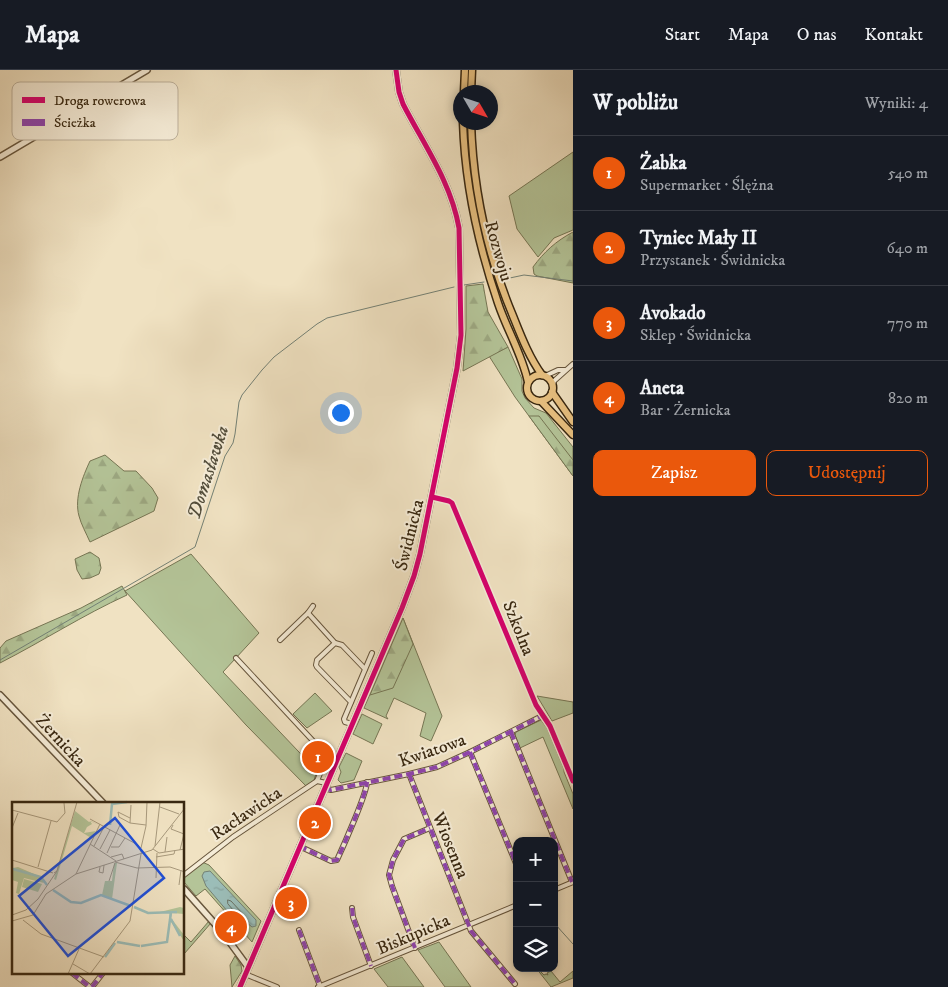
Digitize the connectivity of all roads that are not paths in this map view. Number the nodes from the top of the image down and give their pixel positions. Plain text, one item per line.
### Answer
1 (147, 70) edge
2 (396, 70) edge
3 (465, 70) edge
4 (472, 70) edge
5 (126, 82) edge
6 (464, 85) edge
7 (471, 85) edge
8 (464, 130) edge
9 (471, 130) edge
10 (28, 140) edge
11 (0, 157) edge
12 (573, 364) edge
13 (565, 370) junction
14 (544, 375) junction
15 (528, 382) junction
16 (552, 389) junction
17 (541, 401) junction
18 (573, 422) edge
19 (573, 435) edge
20 (432, 497) junction
21 (313, 606) dead end
22 (308, 613) junction
23 (280, 640) dead end
24 (335, 642) junction
25 (372, 653) dead end
26 (236, 658) dead end
27 (365, 669) junction
28 (0, 695) edge
29 (351, 702) junction
30 (542, 716) junction
31 (352, 724) junction
32 (511, 732) junction
33 (470, 752) junction
34 (409, 774) junction
35 (317, 781) junction
36 (573, 781) edge
37 (367, 782) junction
38 (325, 786) junction
39 (101, 802) edge
40 (430, 828) junction
41 (299, 846) junction
42 (513, 856) edge
43 (185, 874) edge
44 (572, 882) edge
45 (558, 888) edge
46 (185, 890) edge
47 (513, 907) edge
48 (352, 908) dead end
49 (469, 925) junction
50 (299, 930) dead end
51 (415, 948) junction
52 (371, 966) junction
53 (248, 967) junction
54 (73, 974) edge
55 (102, 974) edge
56 (245, 974) junction
57 (515, 984) dead end
58 (91, 987) edge
59 (240, 987) edge
60 (277, 987) edge
61 (319, 987) edge

1 - 5 street
2 - 20 street, Świdnicka
3 - 6 main road
4 - 7 main road
8 - 15 main road, Rozwoju
9 - 14 main road, Rozwoju
10 - 11 street
12 - 13 street
13 - 14 street
13 - 16 street
14 - 15 main road
14 - 16 main road
15 - 17 main road
16 - 17 main road
16 - 18 main road
17 - 19 main road
20 - 30 street, Szkolna
20 - 31 street, Świdnicka
21 - 22 street
22 - 23 street
22 - 24 street
24 - 27 street
24 - 29 street
25 - 27 street
26 - 35 street
27 - 29 street
28 - 39 street, Żernicka
29 - 31 street
30 - 32 street, Kwiatowa
30 - 36 street, Szkolna
31 - 38 street, Świdnicka
32 - 33 street, Kwiatowa
32 - 44 street
33 - 34 street, Kwiatowa
33 - 42 street
34 - 37 street, Kwiatowa
34 - 40 street, Wiosenna
35 - 38 street
35 - 43 street, Racławicka
37 - 38 street, Kwiatowa
37 - 41 street
38 - 41 street, Świdnicka
40 - 49 street, Wiosenna
40 - 51 street
41 - 53 street, Świdnicka
44 - 45 street
46 - 53 street
47 - 49 street, Biskupicka
48 - 52 street
49 - 51 street, Biskupicka
49 - 57 street, Wiosenna
50 - 61 street
51 - 52 street, Biskupicka
52 - 61 street, Biskupicka
53 - 56 street, Świdnicka
54 - 58 street
55 - 58 street
56 - 59 street, Świdnicka
56 - 60 street

